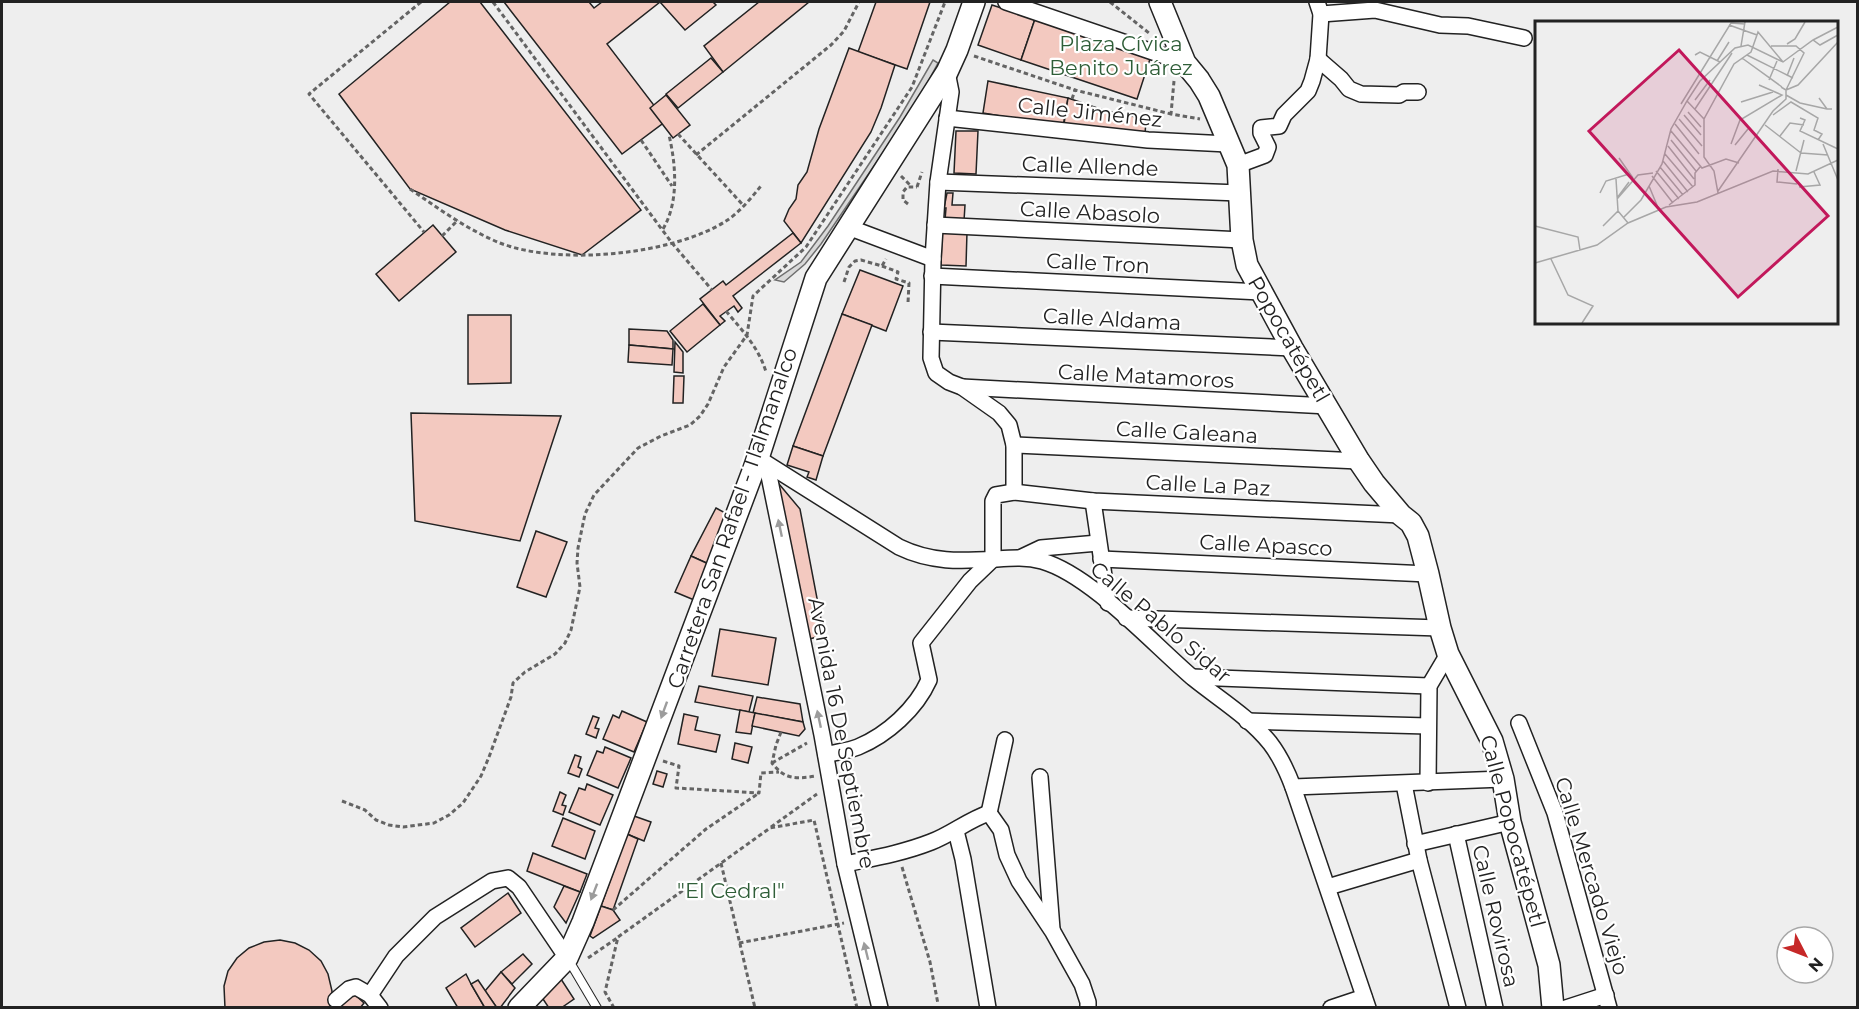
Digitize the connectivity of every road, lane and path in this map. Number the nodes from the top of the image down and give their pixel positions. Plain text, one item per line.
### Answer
1 (421, 2) edge
2 (493, 2) edge
3 (859, 2) edge
4 (945, 2) edge
5 (974, 2) edge
6 (1006, 2) edge
7 (1110, 2) edge
8 (1160, 2) edge
9 (1318, 5) edge
10 (1376, 6) edge
11 (1524, 38) dead end
12 (1146, 49) junction
13 (957, 50) junction
14 (1318, 59) junction
15 (1181, 61) junction
16 (947, 72) junction
17 (1075, 90) junction
18 (1418, 93) dead end
19 (1072, 99) dead end
20 (1171, 114) junction
21 (947, 118) junction
22 (1219, 122) junction
23 (678, 134) dead end
24 (669, 135) dead end
25 (641, 140) dead end
26 (1228, 144) junction
27 (696, 155) junction
28 (1238, 165) junction
29 (897, 172) dead end
30 (938, 182) junction
31 (761, 186) dead end
32 (673, 187) junction
33 (410, 189) dead end
34 (1239, 193) junction
35 (908, 204) dead end
36 (743, 205) junction
37 (458, 220) junction
38 (935, 225) junction
39 (848, 227) junction
40 (663, 229) junction
41 (424, 232) dead end
42 (441, 236) dead end
43 (1242, 240) junction
44 (672, 243) junction
45 (888, 255) dead end
46 (933, 259) junction
47 (882, 266) junction
48 (932, 276) junction
49 (844, 282) dead end
50 (712, 290) dead end
51 (1261, 292) junction
52 (908, 303) dead end
53 (726, 312) dead end
54 (931, 332) junction
55 (747, 335) junction
56 (1292, 348) junction
57 (962, 387) junction
58 (1328, 406) junction
59 (1014, 444) junction
60 (1359, 461) junction
61 (762, 462) junction
62 (1014, 492) junction
63 (1093, 501) junction
64 (1401, 515) junction
65 (1098, 543) junction
66 (1022, 557) junction
67 (993, 559) junction
68 (1101, 559) junction
69 (1428, 574) junction
70 (1108, 603) junction
71 (1126, 618) junction
72 (1440, 628) junction
73 (1448, 654) junction
74 (1192, 677) junction
75 (1429, 686) junction
76 (1248, 721) junction
77 (1519, 723) dead end
78 (1428, 726) junction
79 (781, 732) dead end
80 (822, 735) junction
81 (1005, 740) dead end
82 (826, 755) junction
83 (659, 760) dead end
84 (772, 763) junction
85 (779, 772) junction
86 (1040, 777) dead end
87 (830, 779) junction
88 (1503, 779) junction
89 (1428, 783) junction
90 (1404, 784) junction
91 (1293, 787) junction
92 (759, 793) junction
93 (342, 801) dead end
94 (989, 813) junction
95 (1510, 822) junction
96 (770, 828) junction
97 (956, 831) junction
98 (1456, 834) junction
99 (1415, 844) junction
100 (898, 854) junction
101 (1419, 860) junction
102 (721, 863) junction
103 (845, 864) junction
104 (1328, 887) junction
105 (613, 909) dead end
106 (858, 920) junction
107 (837, 924) junction
108 (1053, 932) junction
109 (618, 937) junction
110 (740, 943) junction
111 (571, 963) junction
112 (370, 995) junction
113 (336, 999) edge
114 (1608, 1001) edge
115 (986, 1002) edge
116 (1366, 1002) edge
117 (938, 1004) dead end
118 (1088, 1005) edge
119 (380, 1008) edge
120 (519, 1008) edge
121 (597, 1008) edge
122 (614, 1008) edge
123 (755, 1008) edge
124 (857, 1008) edge
125 (880, 1008) edge
126 (1331, 1008) edge
127 (1458, 1008) edge
128 (1495, 1008) edge
129 (1553, 1008) edge
130 (1566, 1008) edge

1 - 41 path
2 - 40 path
3 - 27 path
4 - 55 path
5 - 13 street, Carretera San Rafael - Tlalmanalco
6 - 12 street
7 - 12 path
8 - 15 street, Popocatépetl
9 - 10 street
9 - 14 street
10 - 11 street
12 - 15 street
13 - 16 street, Carretera San Rafael - Tlalmanalco
13 - 17 path
14 - 18 street
14 - 28 street
15 - 20 path
15 - 22 street, Popocatépetl
16 - 21 street
16 - 39 street, Carretera San Rafael - Tlalmanalco
17 - 19 path
17 - 20 path
20 - 22 path
21 - 26 street, Calle Jiménez
21 - 30 street
22 - 26 street, Popocatépetl
23 - 27 path
24 - 32 path
25 - 32 path
26 - 28 street, Popocatépetl
27 - 36 path
28 - 34 street, Popocatépetl
29 - 35 path
30 - 34 street, Calle Allende
30 - 38 street
31 - 36 path
32 - 40 path
33 - 37 path
34 - 43 street, Popocatépetl
36 - 44 path
37 - 42 path
37 - 44 path
38 - 43 street, Calle Abasolo
38 - 46 street
39 - 46 street
39 - 61 street, Carretera San Rafael - Tlalmanalco
40 - 44 path
43 - 51 street, Popocatépetl
44 - 50 path
45 - 47 path
46 - 48 street
47 - 49 path
47 - 52 path
48 - 51 street, Calle Tron
48 - 54 street
51 - 56 street, Popocatépetl
53 - 55 path
54 - 56 street, Calle Aldama
54 - 57 street
55 - 93 path
56 - 58 street, Popocatépetl
57 - 58 street, Calle Matamoros
57 - 59 street
58 - 60 street, Popocatépetl
59 - 60 street, Calle Galeana
59 - 62 street
60 - 64 street, Popocatépetl
61 - 67 street, Calle Pablo Sidar
80 -> 61 street, Avenida 16 De Septiembre
61 -> 111 street, Carretera San Rafael - Tlalmanalco
62 - 63 street, Calle La Paz
62 - 67 street
63 - 64 street, Calle La Paz
63 - 65 street
64 - 69 street, Popocatépetl
65 - 66 street
65 - 68 street
66 - 67 street, Calle Pablo Sidar
66 - 70 street, Calle Pablo Sidar
67 - 82 street
68 - 69 street, Calle Apasco
68 - 70 street
69 - 72 street, Popocatépetl
70 - 71 street, Calle Pablo Sidar
71 - 72 street
71 - 74 street, Calle Pablo Sidar
72 - 73 street, Calle Popocatépetl
73 - 75 street
73 - 88 street, Calle Popocatépetl
74 - 75 street
74 - 76 street, Calle Pablo Sidar
75 - 78 street
76 - 78 street
76 - 91 street, Calle Pablo Sidar
77 - 114 street, Calle Mercado Viejo
78 - 89 street
79 - 84 path
80 - 82 street, Avenida 16 De Septiembre
80 - 84 path
81 - 94 street
82 - 87 street, Avenida 16 De Septiembre
83 - 92 path
84 - 85 path
85 - 87 path
85 - 92 path
86 - 108 street
87 - 96 path
87 - 103 street, Avenida 16 De Septiembre
88 - 89 street
88 - 95 street, Calle Popocatépetl
89 - 90 street
90 - 91 street
90 - 99 street
91 - 104 street, Calle Pablo Sidar
92 - 105 path
94 - 97 street
94 - 108 street
95 - 98 street
95 - 129 street, Calle Popocatépetl
96 - 102 path
96 - 107 path
97 - 100 street
97 - 115 street
98 - 99 street
98 - 128 street, Calle Rovirosa
99 - 101 street
100 - 103 street
100 - 117 path
101 - 104 street
101 - 127 street
102 - 109 path
102 - 110 path
103 - 106 street, Avenida 16 De Septiembre
104 - 116 street, Calle Pablo Sidar
106 - 107 path
125 -> 106 street, Avenida 16 De Septiembre
107 - 110 path
107 - 124 path
108 - 118 street
109 - 111 path
109 - 122 path
110 - 123 path
111 - 112 street
111 - 120 street, Carretera San Rafael - Tlalmanalco
111 - 121 lane
112 - 113 street
112 - 119 street
114 - 130 street
116 - 126 street

